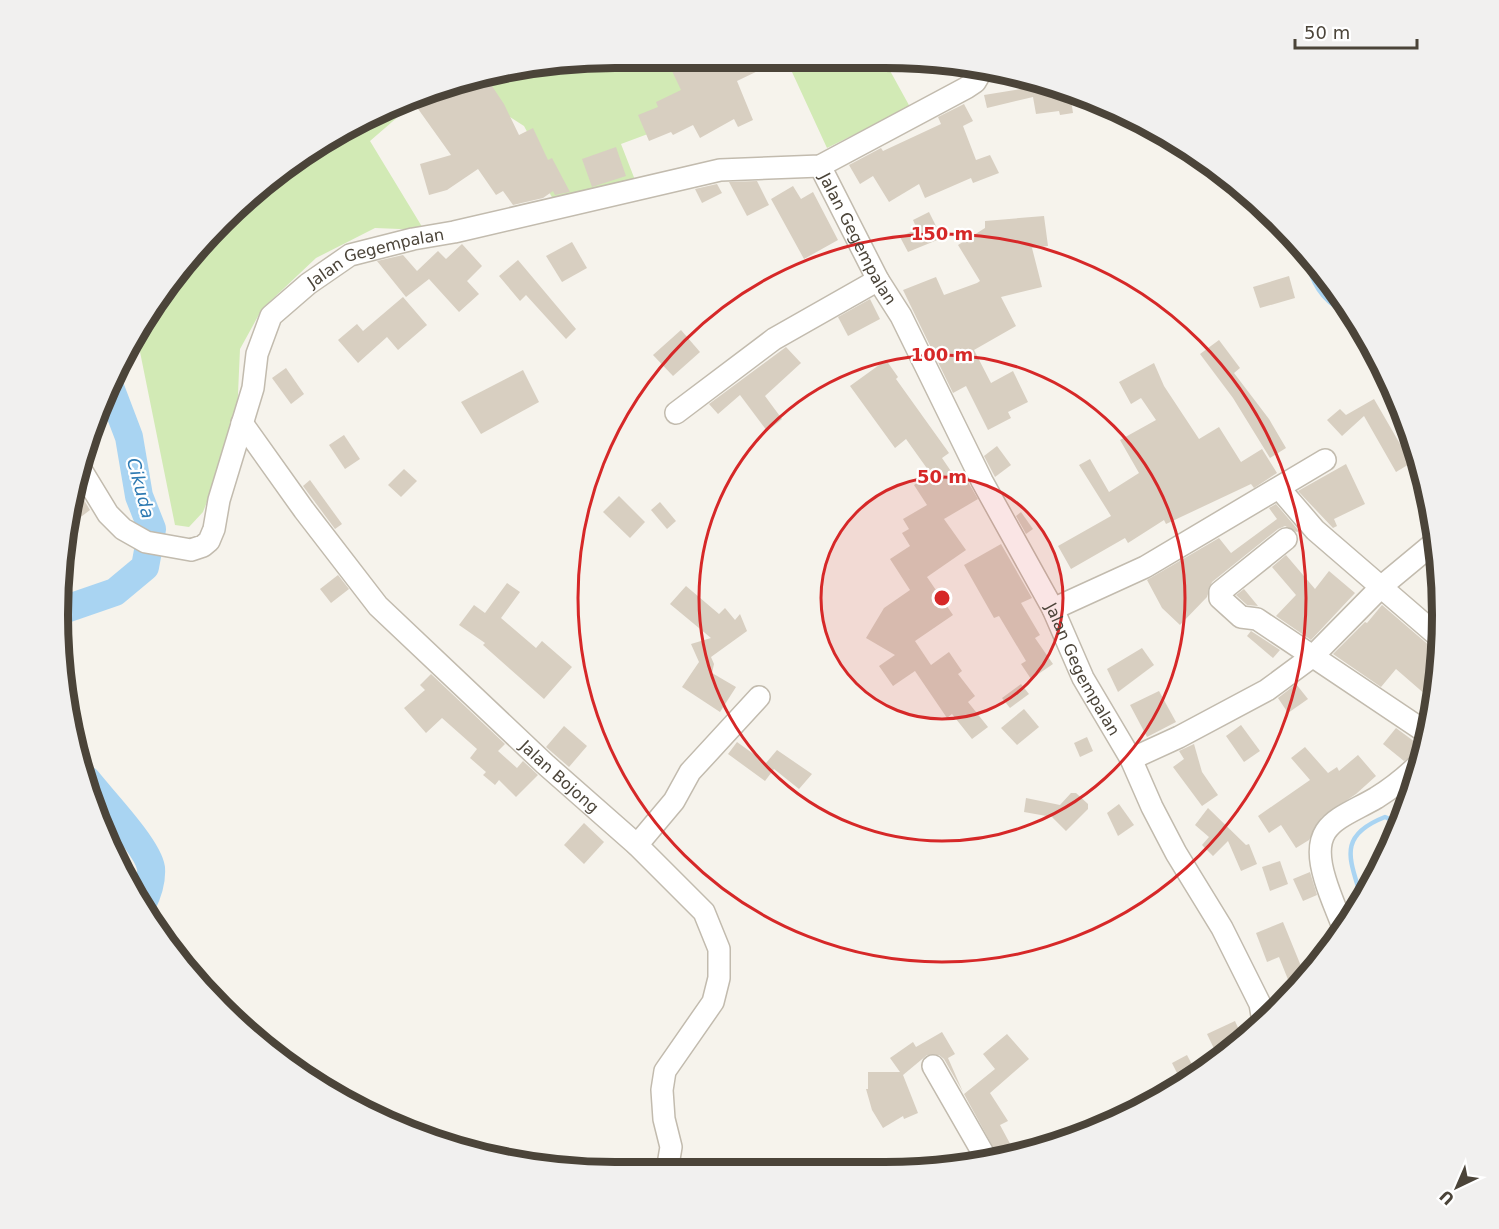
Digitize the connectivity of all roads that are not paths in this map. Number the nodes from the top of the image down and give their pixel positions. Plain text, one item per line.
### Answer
1 (979, 76) edge
2 (820, 166) junction
3 (878, 280) junction
4 (676, 413) dead end
5 (242, 423) junction
6 (1325, 460) dead end
7 (85, 477) edge
8 (1279, 488) junction
9 (1286, 539) dead end
10 (1427, 548) edge
11 (1382, 586) junction
12 (1053, 609) junction
13 (1431, 630) edge
14 (1313, 656) junction
15 (759, 696) dead end
16 (1420, 727) edge
17 (1131, 759) junction
18 (1406, 777) edge
19 (637, 845) junction
20 (1339, 918) edge
21 (1261, 1010) edge
22 (933, 1066) dead end
23 (983, 1152) edge
24 (668, 1162) edge

1 - 2 street
2 - 3 street, Jalan Gegempalan
2 - 5 street, Jalan Gegempalan
3 - 4 street
3 - 12 street, Jalan Gegempalan
5 - 7 street, Jalan Gegempalan
5 - 19 street, Jalan Bojong
6 - 8 street
8 - 11 street
8 - 12 street
9 - 14 street
10 - 11 street
11 - 13 street
11 - 14 street
12 - 17 street, Jalan Gegempalan
14 - 16 street
14 - 17 street
15 - 19 street
17 - 21 street, Jalan Gegempalan
18 - 20 street
19 - 24 street, Jalan Bojong
22 - 23 street

